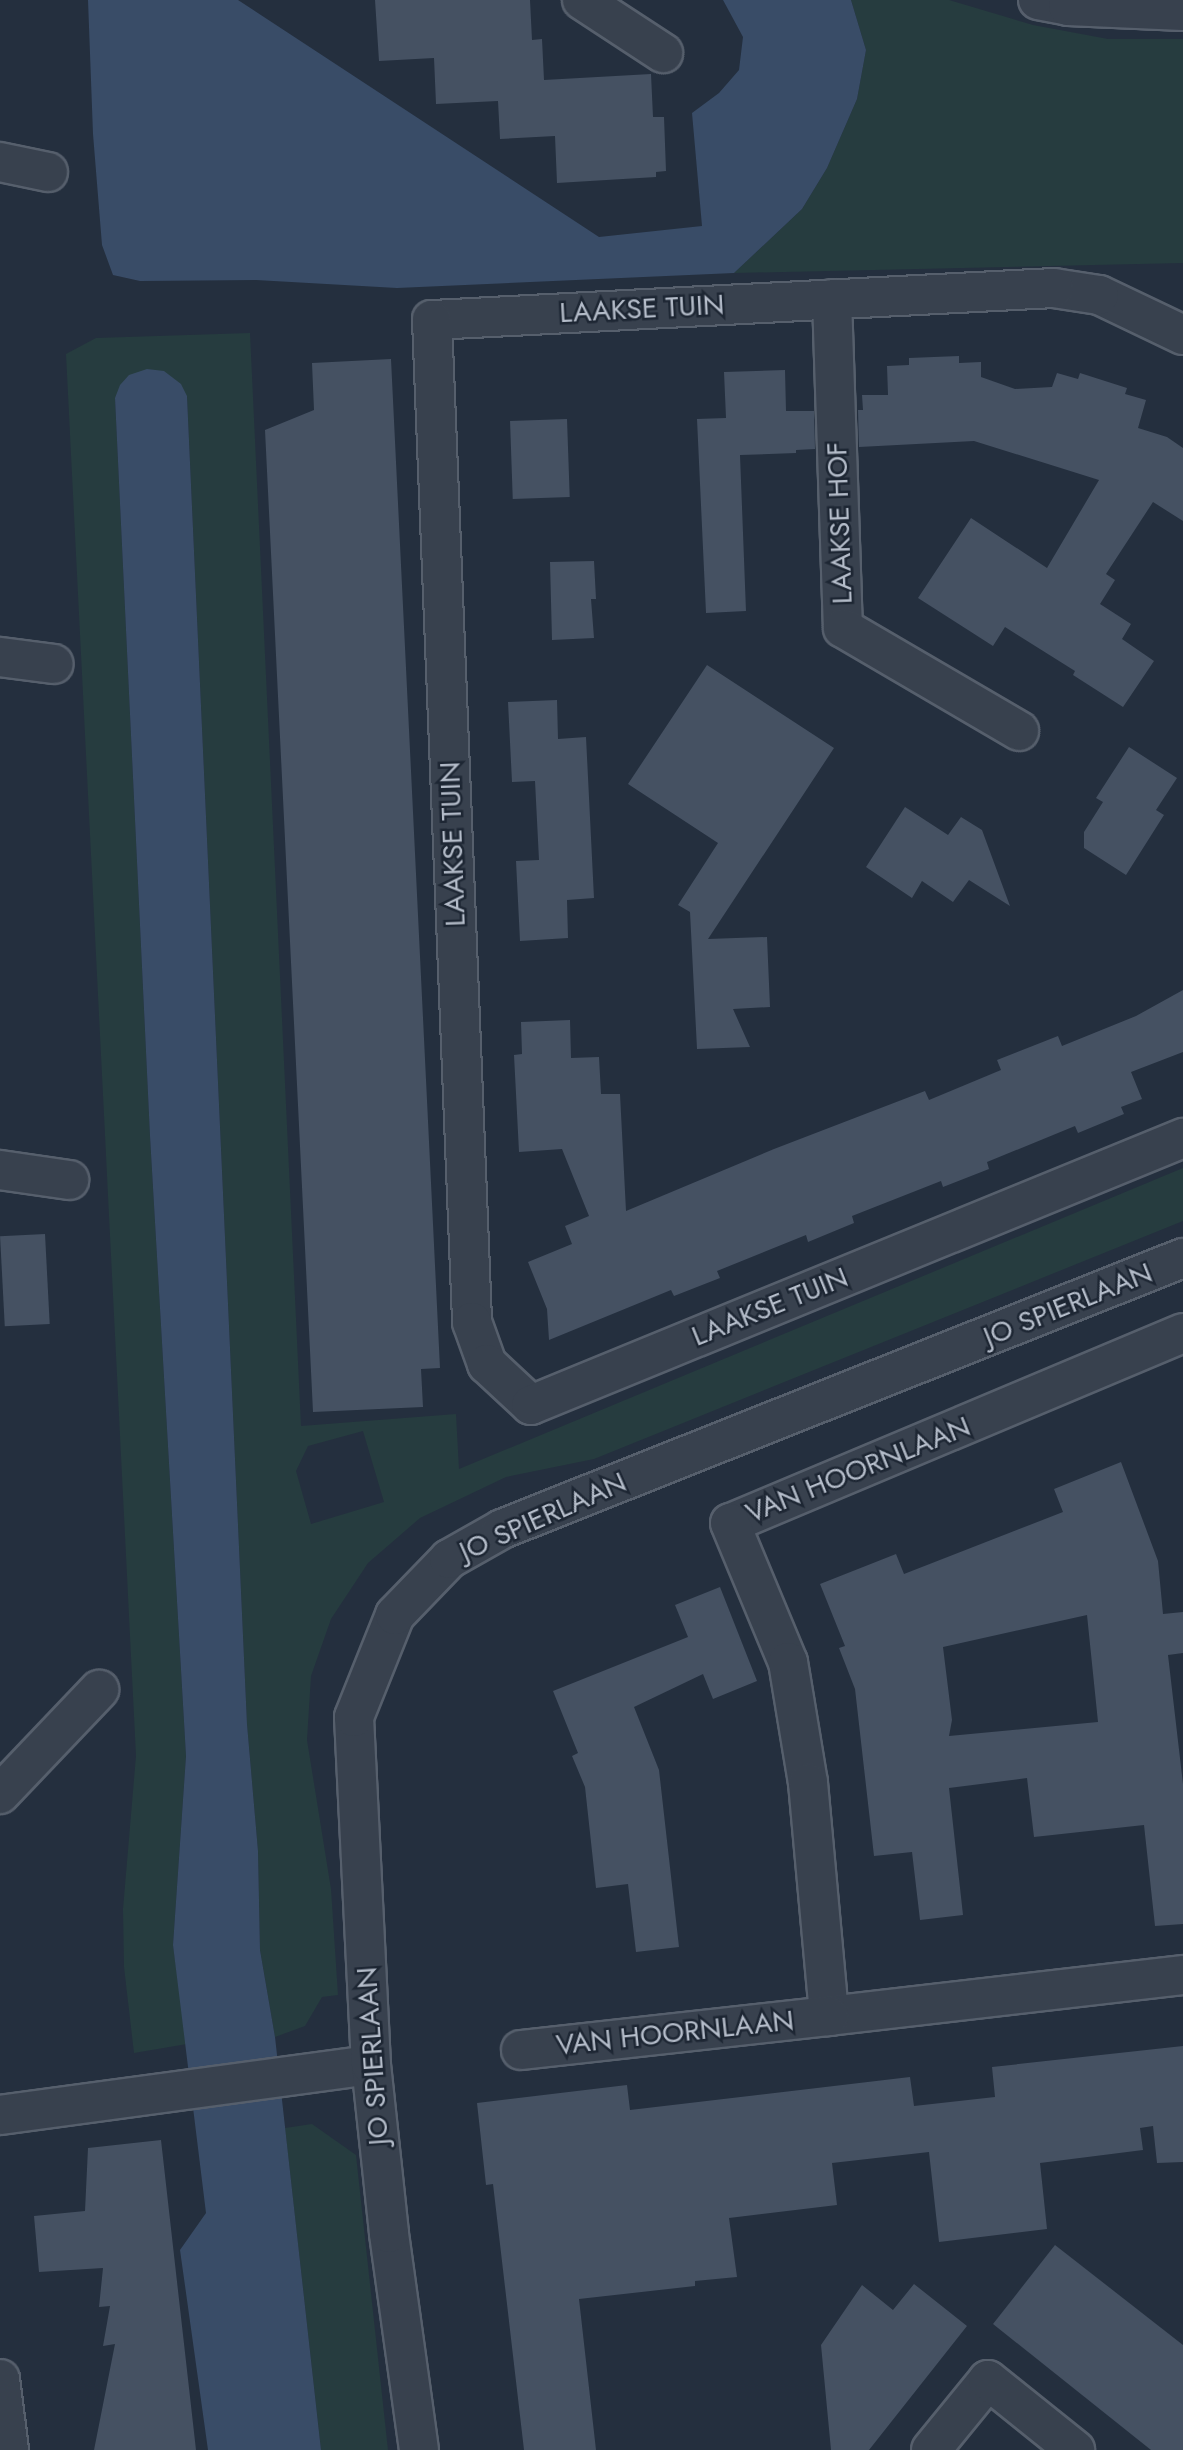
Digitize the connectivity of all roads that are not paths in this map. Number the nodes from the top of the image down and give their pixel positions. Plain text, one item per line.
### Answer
1 (582, 0) edge
2 (1038, 0) edge
3 (1183, 11) edge
4 (663, 53) dead end
5 (0, 162) edge
6 (48, 172) dead end
7 (832, 299) junction
8 (1183, 335) edge
9 (0, 657) edge
10 (54, 664) dead end
11 (1019, 731) dead end
12 (1183, 1138) edge
13 (0, 1170) edge
14 (69, 1180) dead end
15 (1183, 1258) edge
16 (1183, 1333) edge
17 (99, 1690) dead end
18 (0, 1794) edge
19 (1183, 1975) edge
20 (829, 2016) junction
21 (521, 2050) dead end
22 (371, 2065) junction
23 (0, 2115) edge
24 (0, 2379) edge
25 (9, 2450) edge
26 (419, 2450) edge
27 (931, 2450) edge
28 (1075, 2450) edge

1 - 4 street
2 - 3 street
5 - 6 street
7 - 8 street, LAAKSE TUIN
7 - 11 street, LAAKSE HOF
7 - 12 street, LAAKSE TUIN
9 - 10 street
13 - 14 street
15 - 22 street, JO SPIERLAAN
16 - 20 street, VAN HOORNLAAN
17 - 18 street
19 - 20 street, VAN HOORNLAAN
20 - 21 street, VAN HOORNLAAN
22 - 23 street
22 - 26 street, JO SPIERLAAN
24 - 25 street
27 - 28 street

